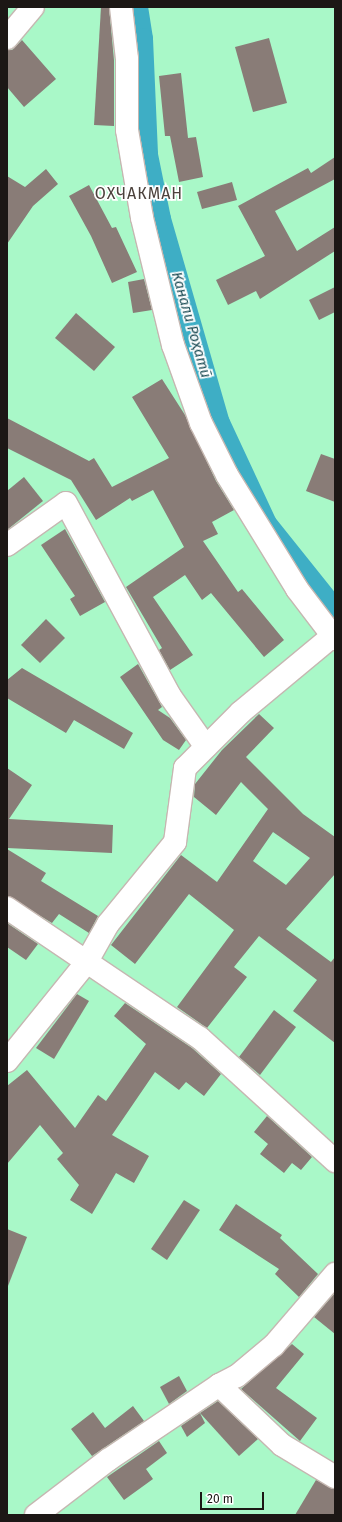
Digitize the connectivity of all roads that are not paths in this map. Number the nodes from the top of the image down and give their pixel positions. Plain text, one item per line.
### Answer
1 (33, 7) edge
2 (121, 7) edge
3 (7, 38) edge
4 (7, 545) edge
5 (334, 636) edge
6 (206, 747) junction
7 (7, 908) edge
8 (86, 963) junction
9 (7, 1061) edge
10 (335, 1161) edge
11 (335, 1274) edge
12 (219, 1385) junction
13 (335, 1477) edge
14 (36, 1515) edge

1 - 3 street
2 - 5 street
4 - 6 street
5 - 6 street
6 - 8 street
7 - 8 street
8 - 9 street
8 - 10 street
11 - 12 street
12 - 13 street
12 - 14 street

